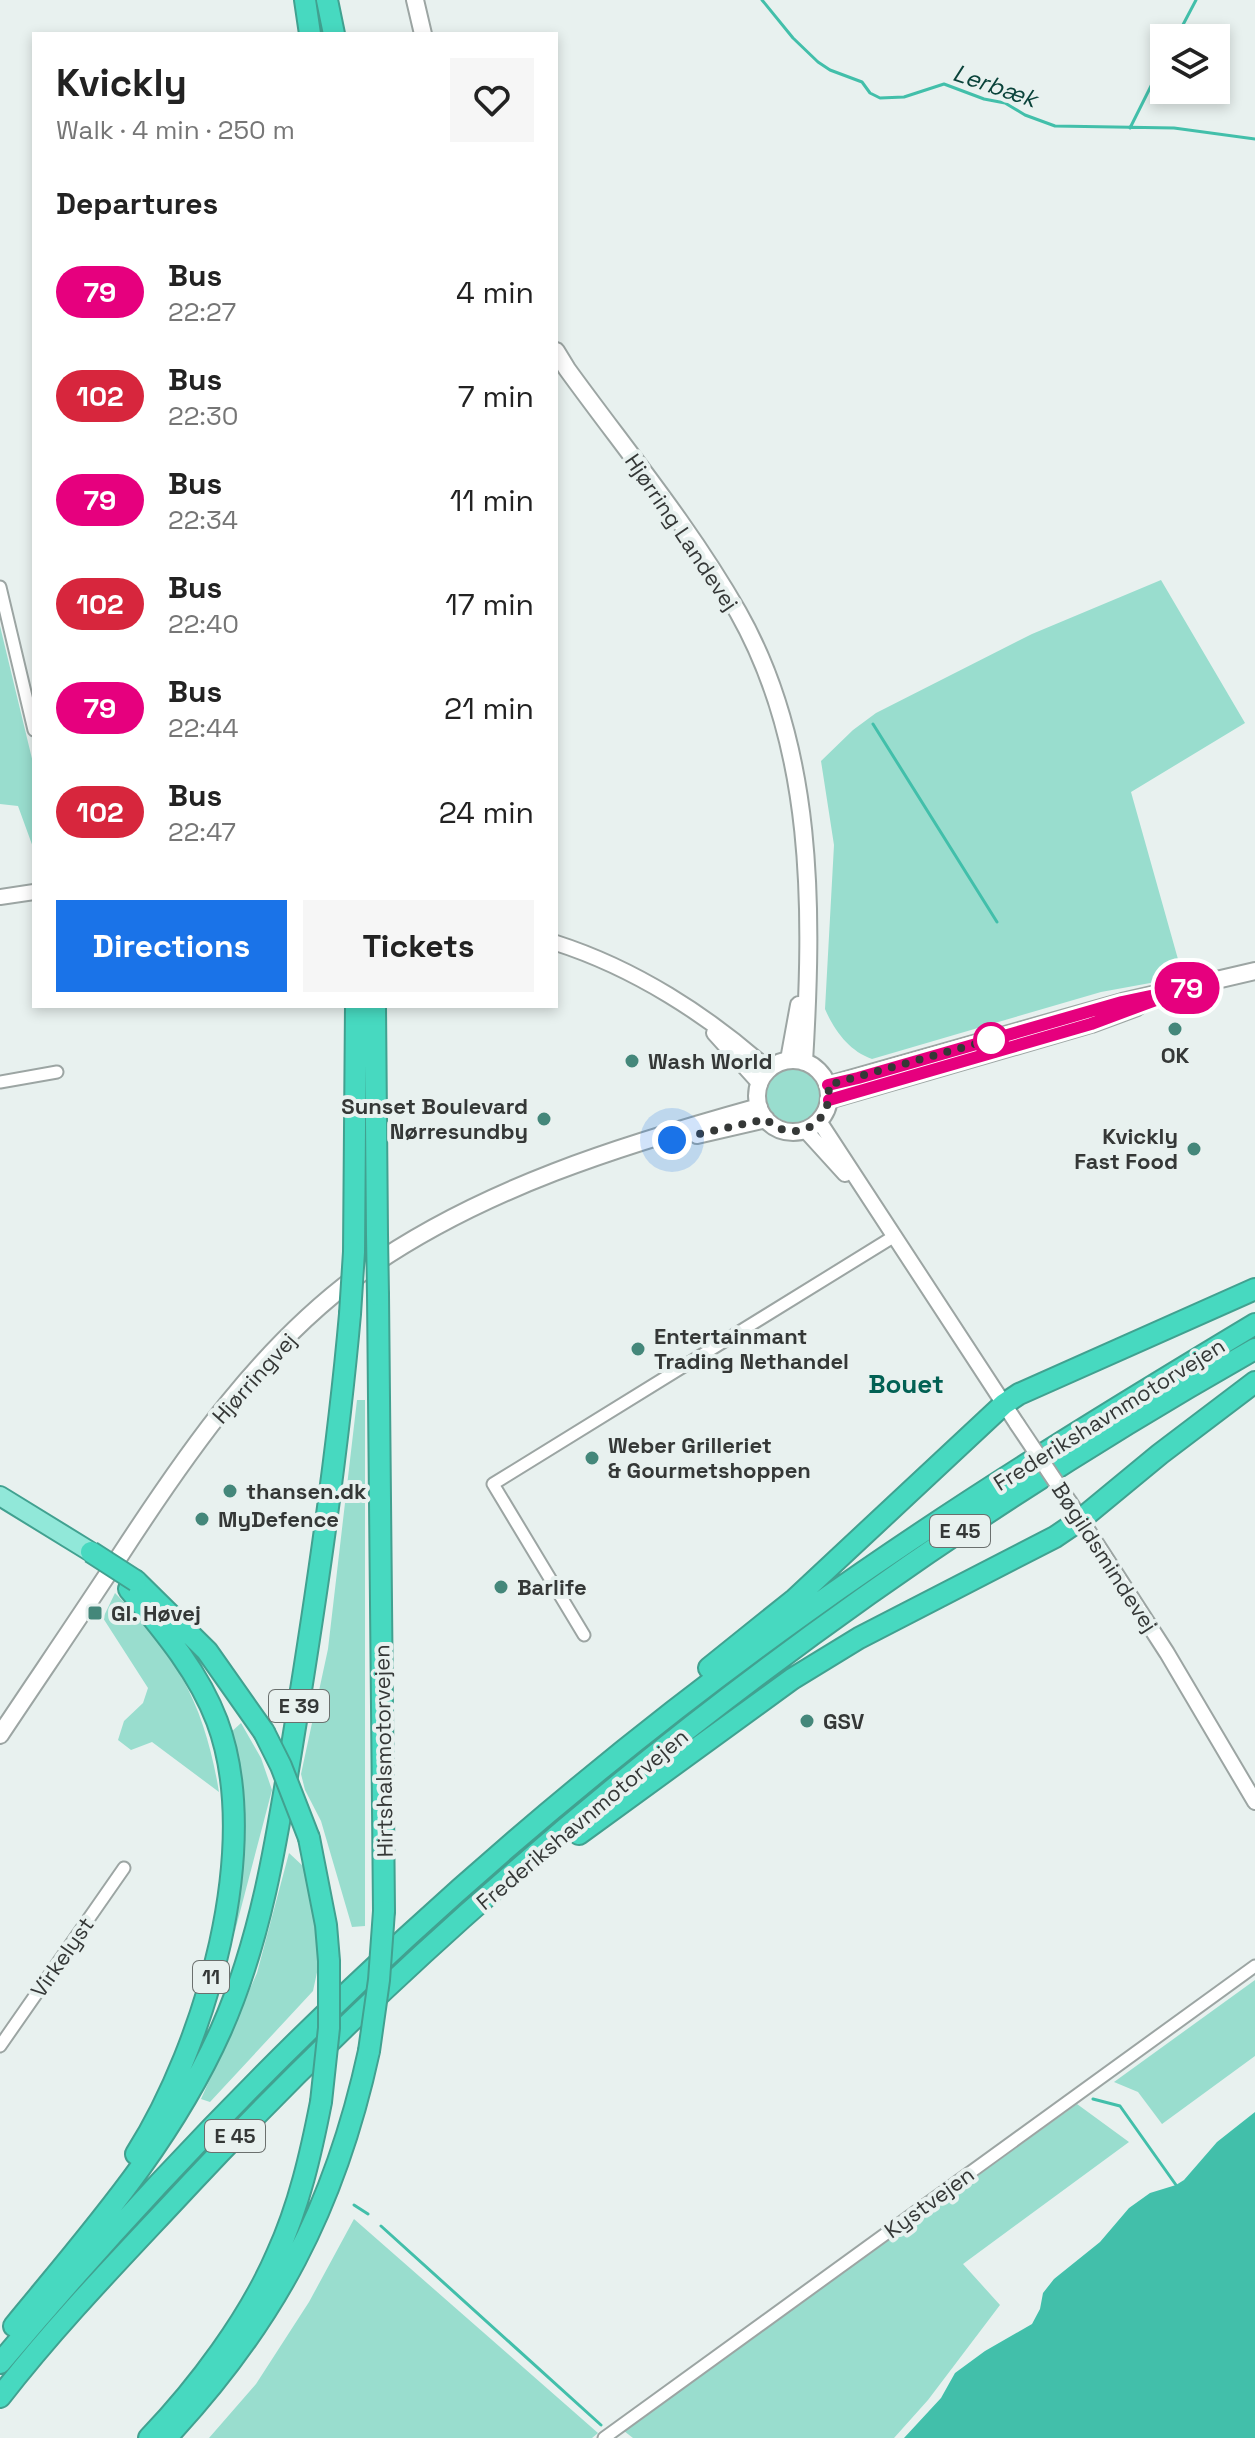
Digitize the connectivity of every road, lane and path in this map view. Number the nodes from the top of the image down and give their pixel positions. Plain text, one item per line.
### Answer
1 (305, 0) edge
2 (325, 0) edge
3 (415, 0) edge
4 (310, 32) edge
5 (327, 32) edge
6 (333, 32) edge
7 (423, 32) edge
8 (558, 354) edge
9 (0, 587) edge
10 (32, 722) edge
11 (32, 892) edge
12 (0, 897) edge
13 (558, 944) edge
14 (1255, 971) edge
15 (356, 1008) edge
16 (375, 1008) edge
17 (797, 1061) junction
18 (57, 1072) dead end
19 (764, 1077) junction
20 (0, 1082) edge
21 (828, 1093) junction
22 (763, 1113) junction
23 (812, 1126) junction
24 (893, 1237) junction
25 (1255, 1289) edge
26 (1255, 1324) edge
27 (1255, 1349) edge
28 (1255, 1382) edge
29 (1004, 1404) junction
30 (0, 1496) edge
31 (1075, 1512) junction
32 (87, 1549) joint
33 (133, 1585) junction
34 (584, 1635) dead end
35 (0, 1735) edge
36 (1255, 1802) edge
37 (124, 1868) dead end
38 (423, 1924) junction
39 (418, 1959) junction
40 (1255, 1966) edge
41 (0, 2046) edge
42 (0, 2334) edge
43 (0, 2343) edge
44 (0, 2363) edge
45 (0, 2397) edge
46 (149, 2438) edge
47 (166, 2438) edge
48 (604, 2438) edge

1 - 4 highway
2 - 5 highway
2 - 6 highway
3 - 7 main road
8 - 17 main road, Hjørring Landevej
9 - 10 street
11 - 12 street
13 - 19 street
14 - 21 main road
15 - 43 highway, E 39, bridge
16 - 47 highway, Hirtshalsmotorvejen, bridge
17 - 19 main road
17 - 21 main road
18 - 20 street
19 - 22 main road
21 - 23 main road
22 - 23 main road
22 - 35 main road, Hjørringvej
23 - 24 street, Bøgildsmindevej
24 - 29 street, Bøgildsmindevej
24 - 34 street
25 - 29 highway
26 - 38 highway, Frederikshavnmotorvejen / E 45
27 - 39 highway, Frederikshavnmotorvejen / E 45
28 - 31 highway
29 - 31 street, Bøgildsmindevej, bridge
29 - 38 highway
30 - 32 main road, 11
31 - 36 street, Bøgildsmindevej
31 - 39 highway
32 - 33 highway, 11, bridge
33 - 42 highway, 11
33 - 46 highway, 11, bridge
37 - 41 street, Virkelyst
38 - 44 highway, Frederikshavnmotorvejen / E 45
39 - 45 highway, Frederikshavnmotorvejen / E 45
40 - 48 street, Kystvejen

